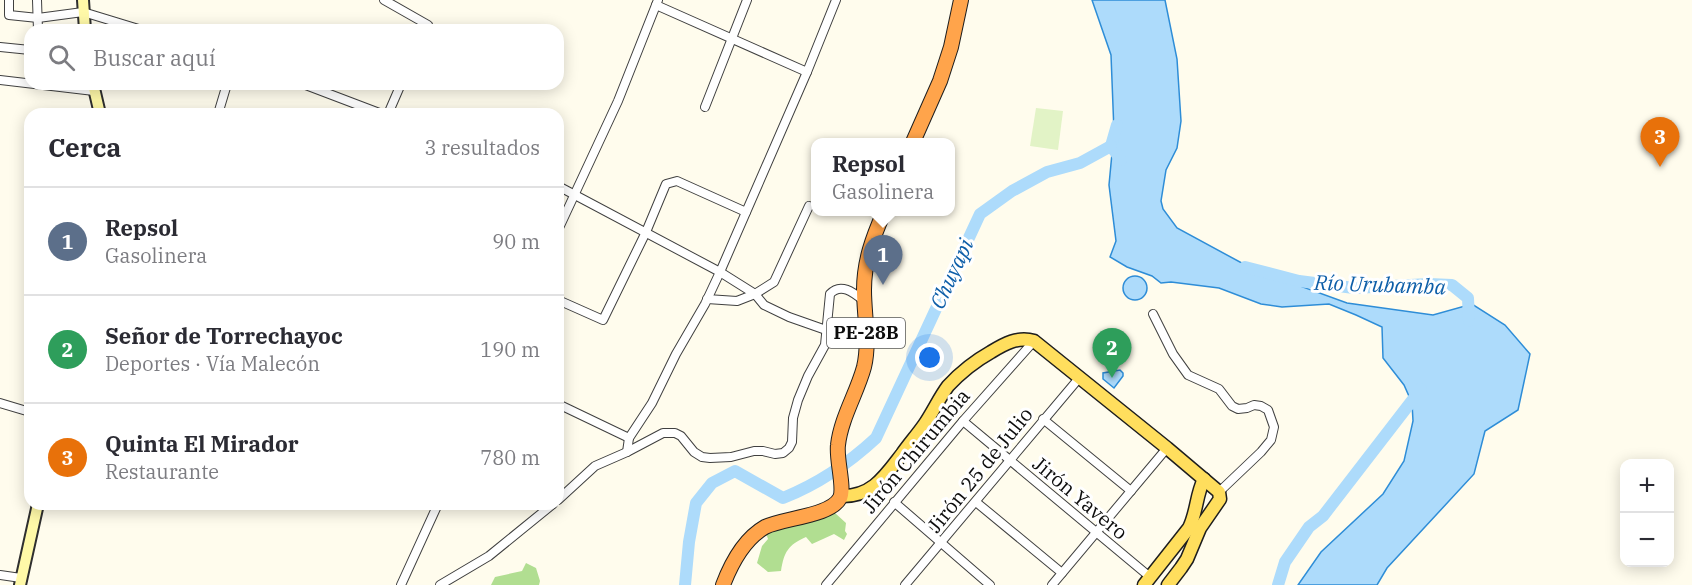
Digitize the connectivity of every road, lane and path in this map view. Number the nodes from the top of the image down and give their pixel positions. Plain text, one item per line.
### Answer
1 (9, 0) edge
2 (37, 0) edge
3 (83, 0) edge
4 (384, 0) edge
5 (747, 0) edge
6 (836, 0) edge
7 (961, 0) edge
8 (657, 2) edge
9 (83, 12) junction
10 (38, 18) junction
11 (38, 24) edge
12 (84, 24) edge
13 (122, 24) edge
14 (428, 24) edge
15 (731, 38) junction
16 (0, 47) edge
17 (24, 49) edge
18 (807, 72) junction
19 (0, 80) edge
20 (24, 83) edge
21 (94, 90) edge
22 (225, 90) edge
23 (319, 90) edge
24 (398, 90) edge
25 (705, 107) dead end
26 (99, 108) edge
27 (220, 108) edge
28 (366, 108) edge
29 (391, 108) edge
30 (915, 138) edge
31 (564, 189) edge
32 (573, 194) junction
33 (809, 206) dead end
34 (746, 212) junction
35 (564, 216) edge
36 (883, 216) edge
37 (646, 232) junction
38 (720, 272) junction
39 (755, 294) junction
40 (707, 299) junction
41 (864, 302) junction
42 (564, 303) edge
43 (1153, 314) dead end
44 (826, 330) junction
45 (1034, 341) junction
46 (1080, 377) junction
47 (0, 403) edge
48 (564, 407) edge
49 (24, 410) edge
50 (1043, 419) junction
51 (963, 421) junction
52 (629, 438) junction
53 (1167, 447) junction
54 (627, 452) junction
55 (1010, 460) junction
56 (1204, 479) junction
57 (841, 490) junction
58 (1131, 491) junction
59 (1219, 492) junction
60 (564, 494) edge
61 (894, 502) junction
62 (976, 502) junction
63 (37, 510) edge
64 (435, 510) edge
65 (546, 510) edge
66 (1200, 528) junction
67 (1096, 533) junction
68 (941, 544) junction
69 (1168, 554) junction
70 (1184, 563) junction
71 (1062, 573) junction
72 (0, 575) edge
73 (20, 581) edge
74 (1148, 582) edge
75 (401, 585) edge
76 (440, 585) edge
77 (723, 585) edge
78 (826, 585) edge
79 (905, 585) edge
80 (990, 585) edge
81 (1053, 585) edge
82 (1168, 585) edge

1 - 10 street
2 - 10 street
3 - 9 street
4 - 14 street
5 - 15 street
6 - 18 street
7 - 30 highway
8 - 15 street
8 - 32 street
9 - 10 street
9 - 12 street
9 - 13 street
10 - 11 street
15 - 18 street
15 - 25 street
16 - 17 street
18 - 34 street
19 - 20 street
21 - 26 street
22 - 27 street
23 - 28 street
24 - 29 street
31 - 32 street
32 - 35 street
32 - 37 street
33 - 39 street
34 - 37 street
34 - 38 street
36 - 41 highway, PE-28B
37 - 38 street
37 - 42 street
38 - 39 street
38 - 40 street
39 - 40 street
39 - 44 street
40 - 52 street
41 - 44 street
41 - 57 highway, PE-28B
43 - 59 street
44 - 54 street
45 - 46 main road
45 - 51 street, Jirón Chirumbia
45 - 57 main road
46 - 50 street, Jirón 25 de Julio
46 - 53 main road
47 - 49 street
48 - 52 street
50 - 55 street, Jirón 25 de Julio
50 - 58 street
51 - 55 street, Jirón Yavero
51 - 61 street, Jirón Chirumbia
52 - 54 street
53 - 56 main road
53 - 58 street
54 - 60 street
55 - 62 street, Jirón 25 de Julio
55 - 67 street, Jirón Yavero
56 - 59 main road
56 - 69 main road
57 - 77 highway
58 - 67 street
59 - 66 main road
61 - 68 street
61 - 78 street, Jirón Chirumbia
62 - 68 street, Jirón 25 de Julio
62 - 71 street
63 - 73 street
64 - 75 street
65 - 76 street
66 - 70 main road
66 - 74 street
67 - 71 street
67 - 74 street, Jirón Yavero
68 - 79 street, Jirón 25 de Julio
68 - 80 street
69 - 70 main road
69 - 74 main road
70 - 82 main road
71 - 81 street
72 - 73 street

